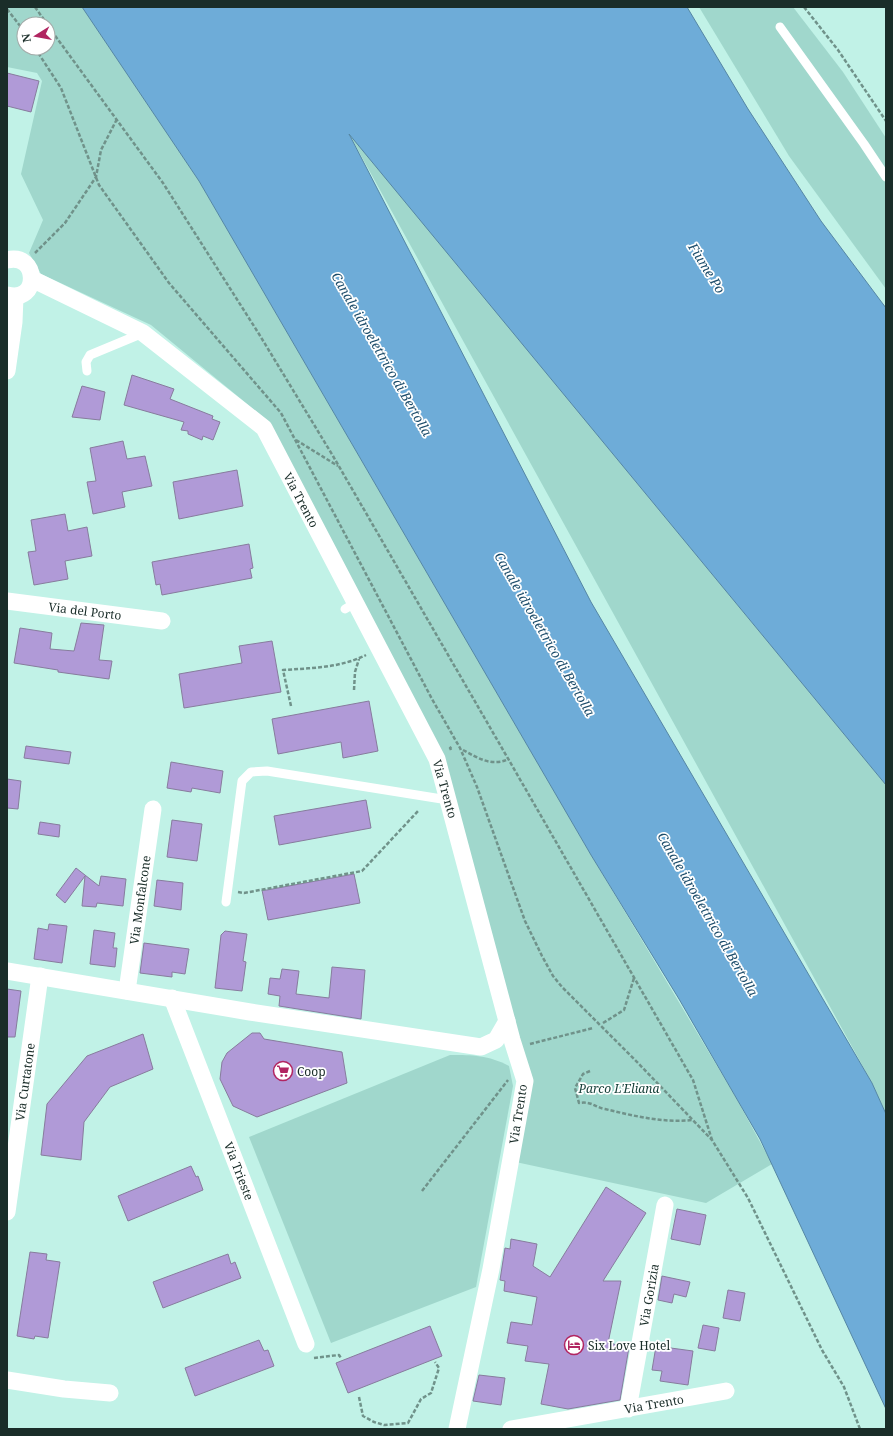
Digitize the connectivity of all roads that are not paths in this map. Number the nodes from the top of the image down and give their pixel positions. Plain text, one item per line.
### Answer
1 (780, 27) dead end
2 (886, 177) edge
3 (7, 260) edge
4 (32, 279) junction
5 (11, 296) edge
6 (143, 333) junction
7 (7, 371) edge
8 (87, 371) dead end
9 (7, 601) edge
10 (162, 621) dead end
11 (448, 800) junction
12 (153, 809) dead end
13 (226, 902) dead end
14 (7, 971) edge
15 (40, 976) junction
16 (127, 990) junction
17 (172, 998) junction
18 (507, 1021) junction
19 (665, 1205) dead end
20 (7, 1212) edge
21 (306, 1351) road end
22 (7, 1380) edge
23 (726, 1391) dead end
24 (110, 1393) dead end
25 (628, 1409) junction
26 (457, 1429) edge
27 (511, 1429) edge

1 - 2 lane
3 - 4 street
4 - 5 street
4 - 6 street, Via Trento
5 - 7 street
6 - 8 lane
6 - 11 street, Via Trento
9 - 10 street, Via del Porto
11 - 13 lane
11 - 18 street, Via Trento
12 - 16 street, Via Monfalcone
14 - 15 street
15 - 16 street
15 - 20 street, Via Curtatone
16 - 17 street
17 - 18 street
17 - 21 street, Via Trieste
18 - 26 street, Via Trento
19 - 25 street, Via Gorizia
22 - 24 street
23 - 25 street, Via Trento
25 - 27 street, Via Trento

